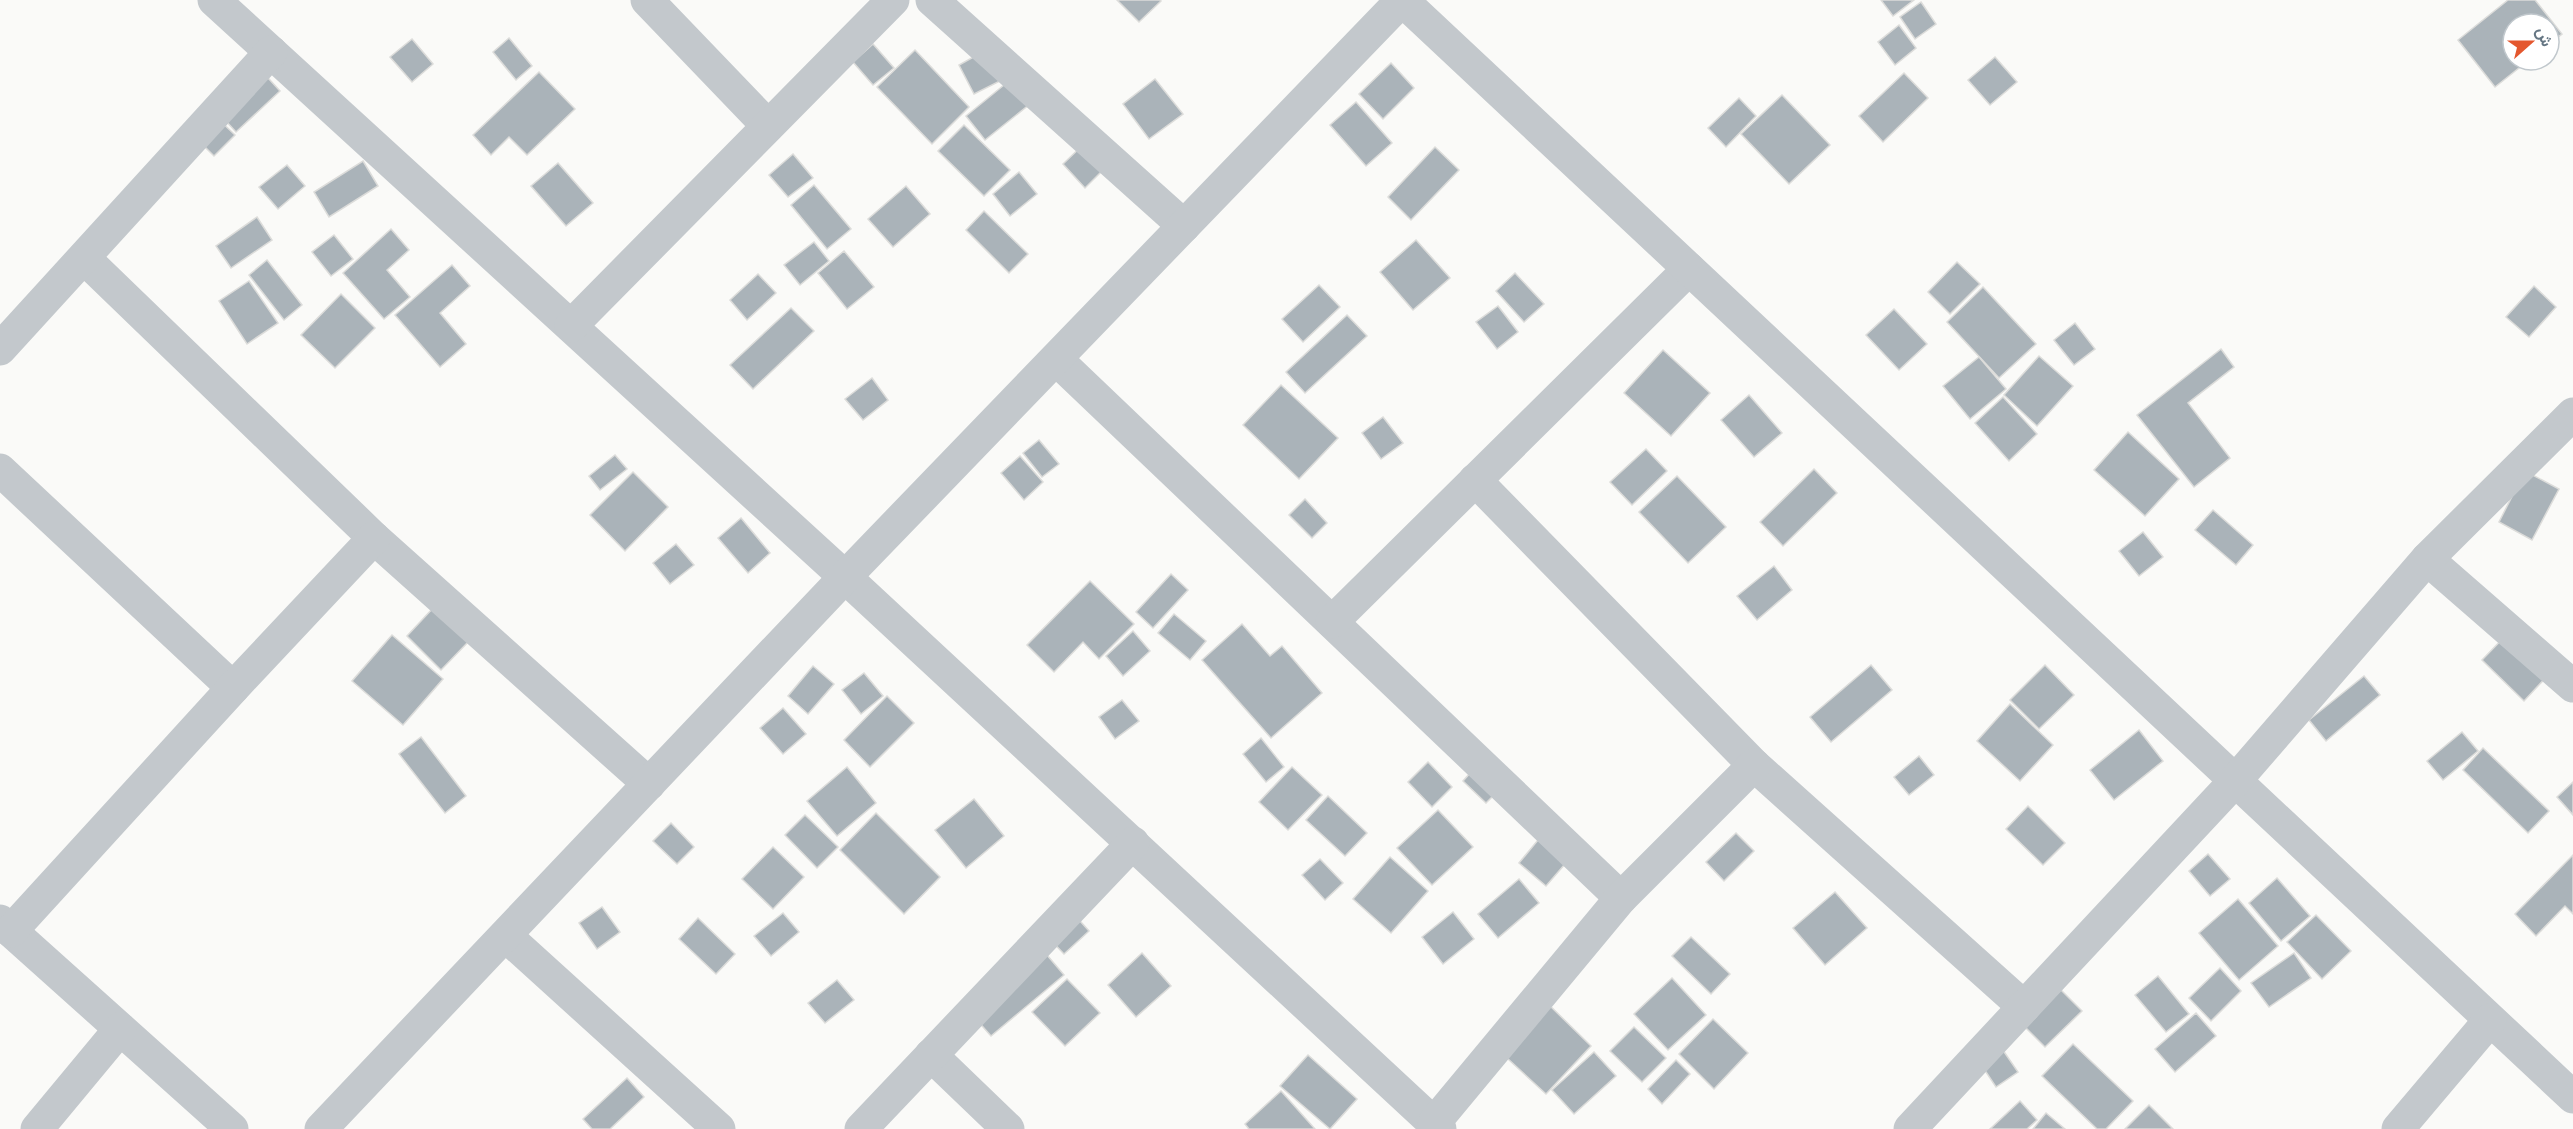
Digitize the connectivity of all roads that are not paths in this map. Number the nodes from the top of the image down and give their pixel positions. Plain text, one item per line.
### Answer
1 (214, 0) edge
2 (647, 0) edge
3 (893, 0) edge
4 (932, 0) edge
5 (271, 52) junction
6 (768, 126) junction
7 (1184, 226) junction
8 (84, 258) junction
9 (1689, 269) junction
10 (571, 326) junction
11 (0, 349) edge
12 (1056, 359) junction
13 (2573, 414) edge
14 (0, 470) edge
15 (1475, 480) junction
16 (374, 538) junction
17 (2427, 559) junction
18 (845, 577) junction
19 (1332, 622) junction
20 (2573, 686) edge
21 (233, 688) junction
22 (1754, 765) junction
23 (2235, 781) junction
24 (649, 784) junction
25 (1133, 843) junction
26 (1621, 898) junction
27 (6, 926) edge
28 (506, 936) junction
29 (2024, 1007) junction
30 (2490, 1020) junction
31 (120, 1029) junction
32 (931, 1055) junction
33 (2573, 1098) edge
34 (1437, 1126) edge
35 (37, 1129) edge
36 (232, 1129) edge
37 (321, 1129) edge
38 (719, 1129) edge
39 (861, 1129) edge
40 (1008, 1129) edge
41 (1910, 1129) edge
42 (2398, 1129) edge

1 - 5 street
2 - 6 street
3 - 6 street
4 - 7 street
5 - 8 street
5 - 10 street
6 - 10 street
7 - 9 street
7 - 12 street
8 - 11 street
8 - 16 street
9 - 15 street
9 - 23 street
10 - 18 street
12 - 18 street
12 - 19 street
13 - 17 street
14 - 21 street
15 - 19 street
15 - 22 street
16 - 21 street
16 - 24 street
17 - 20 street
17 - 23 street
18 - 24 street
18 - 25 street
19 - 26 street
21 - 27 street
22 - 26 street
22 - 29 street
23 - 29 street
23 - 30 street
24 - 28 street
25 - 32 street
25 - 34 street
26 - 34 street
27 - 31 street
28 - 37 street
28 - 38 street
29 - 41 street
30 - 33 street
30 - 42 street
31 - 35 street
31 - 36 street
32 - 39 street
32 - 40 street

